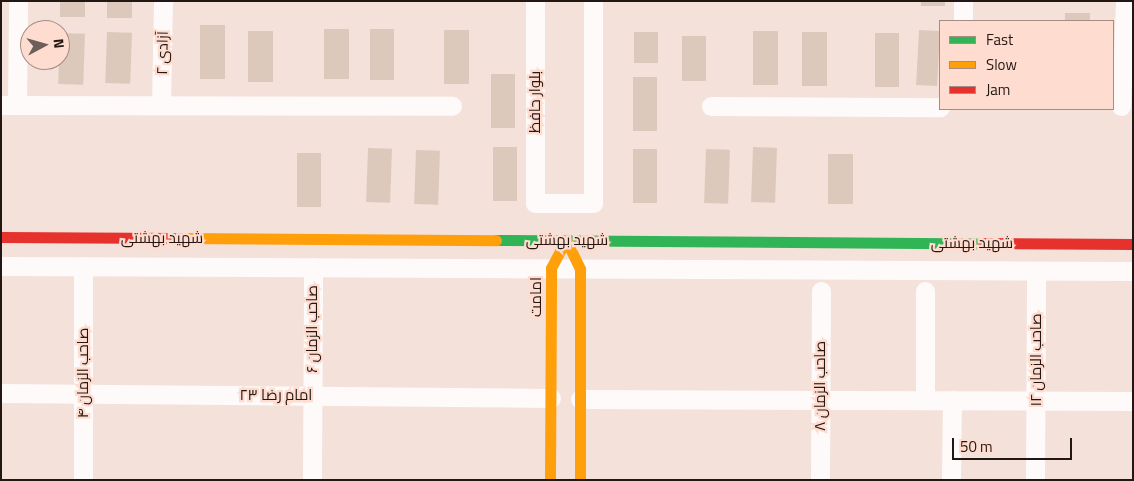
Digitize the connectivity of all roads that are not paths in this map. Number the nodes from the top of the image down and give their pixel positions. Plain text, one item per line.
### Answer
1 (163, 1) edge
2 (536, 1) edge
3 (593, 1) edge
4 (963, 1) edge
5 (1125, 1) edge
6 (12, 5) edge
7 (963, 20) edge
8 (9, 105) edge
9 (161, 105) junction
10 (452, 106) dead end
11 (711, 106) dead end
12 (939, 106) edge
13 (1122, 106) edge
14 (1, 237) edge
15 (566, 240) junction
16 (1133, 244) edge
17 (1, 266) edge
18 (83, 266) junction
19 (312, 267) junction
20 (551, 268) junction
21 (580, 268) junction
22 (1036, 271) junction
23 (1133, 271) edge
24 (821, 291) dead end
25 (925, 291) dead end
26 (1, 393) edge
27 (83, 394) junction
28 (312, 395) junction
29 (551, 398) junction
30 (580, 399) junction
31 (924, 400) junction
32 (952, 400) junction
33 (1036, 400) junction
34 (1133, 400) edge
35 (820, 402) junction
36 (83, 480) edge
37 (312, 480) edge
38 (550, 480) edge
39 (580, 480) edge
40 (820, 480) edge
41 (951, 480) edge
42 (1035, 480) edge

1 - 9 street, آزادی ۲
2 - 3 street, بلوار حافظ
4 - 7 street
5 - 13 street
6 - 8 street
8 - 9 street
9 - 10 street
11 - 12 street
14 - 15 street, شهید بهشتی
15 - 16 street, شهید بهشتی
15 - 20 street, امامت
15 - 21 street
17 - 18 street, شهید بهشتی
18 - 19 street, شهید بهشتی
18 - 27 street, صاحب الزمان ۴
19 - 20 street, شهید بهشتی
19 - 28 street, صاحب الزمان ۶
20 - 21 street, شهید بهشتی
20 - 29 street, امامت
21 - 22 street, شهید بهشتی
21 - 30 street
22 - 23 street, شهید بهشتی
22 - 33 street, صاحب الزمان ۱۲
24 - 35 street, صاحب الزمان ۸
25 - 31 street
26 - 27 street, امام رضا ۲۳
27 - 28 street, امام رضا ۲۳
27 - 36 street, صاحب الزمان ۴
28 - 29 street, امام رضا ۲۳
28 - 37 street, صاحب الزمان ۶
29 - 38 street, امامت
30 - 35 street
30 - 39 street
31 - 32 street
31 - 35 street
32 - 33 street
32 - 41 street
33 - 34 street
33 - 42 street, صاحب الزمان ۱۲
35 - 40 street, صاحب الزمان ۸

